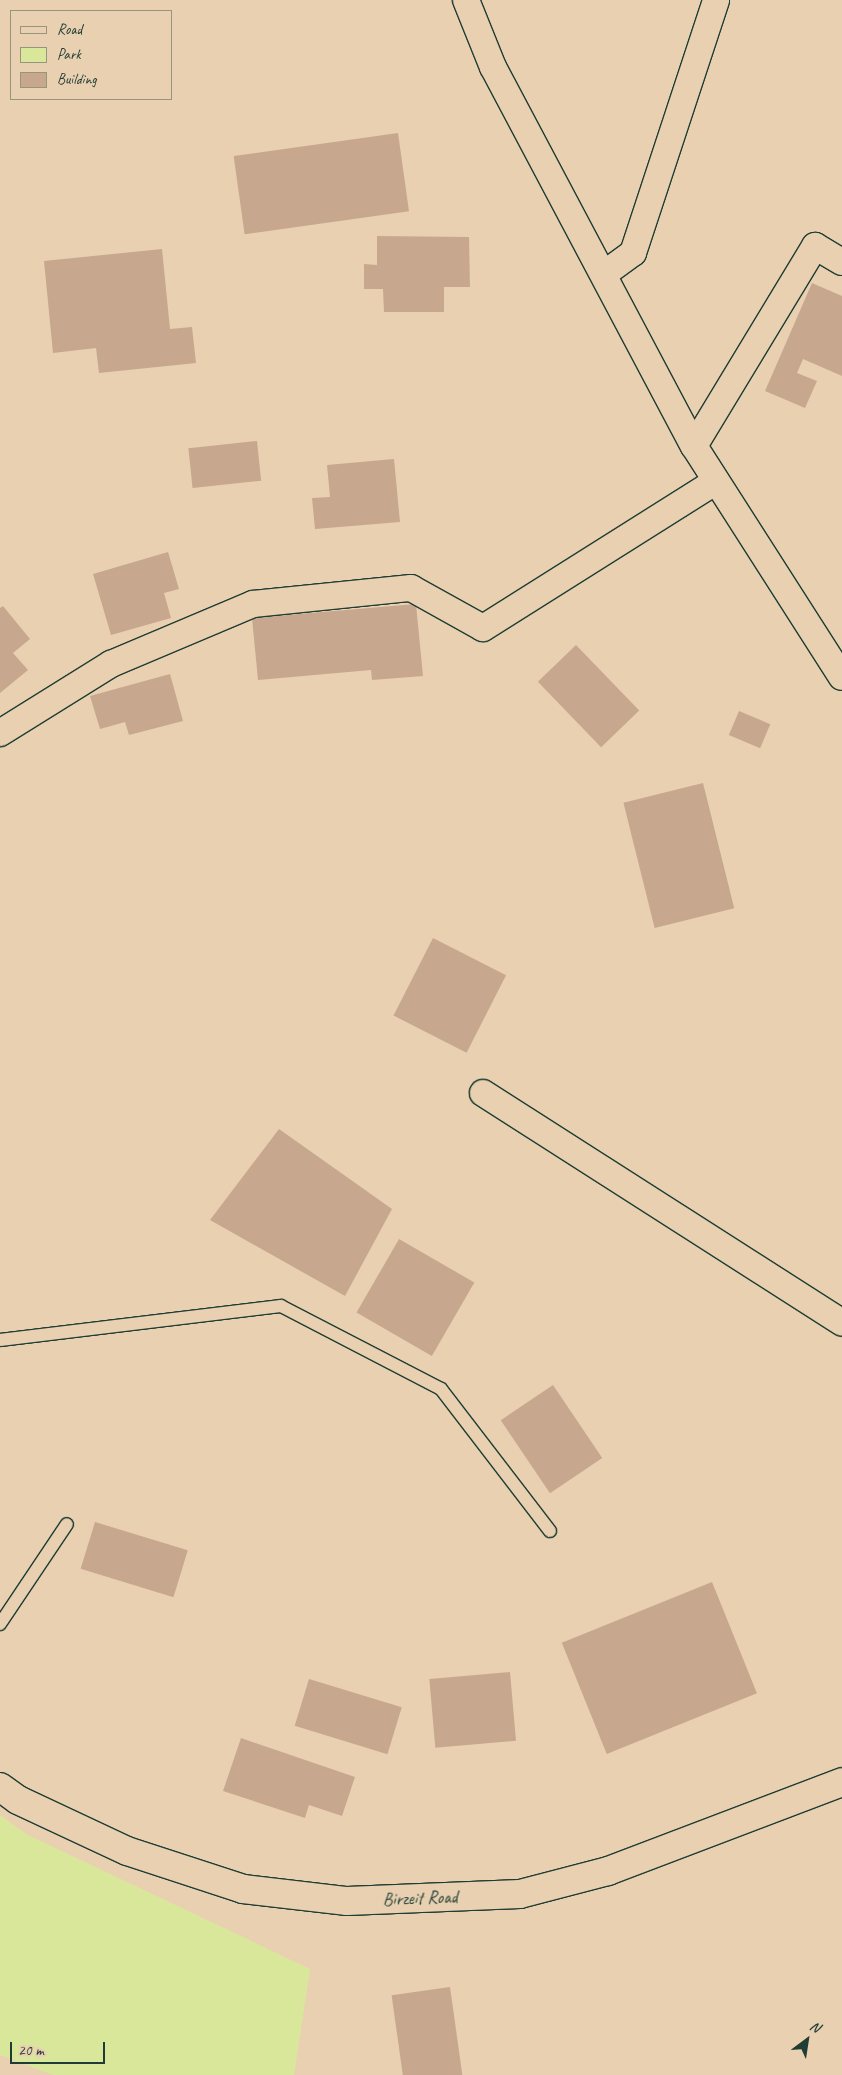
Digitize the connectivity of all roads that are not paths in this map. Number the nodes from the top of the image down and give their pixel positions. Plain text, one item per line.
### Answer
1 (466, 0) edge
2 (716, 0) edge
3 (842, 262) edge
4 (604, 274) junction
5 (694, 446) junction
6 (716, 481) junction
7 (842, 677) edge
8 (0, 733) edge
9 (483, 1093) dead end
10 (842, 1324) edge
11 (0, 1340) edge
12 (68, 1524) dead end
13 (550, 1531) dead end
14 (0, 1624) edge
15 (842, 1782) edge
16 (0, 1787) edge

1 - 4 street
2 - 4 street
3 - 5 street
4 - 5 street
5 - 6 street
6 - 7 street
6 - 8 street
9 - 10 street
11 - 13 lane
12 - 14 lane
15 - 16 main road, Birzeit Road

